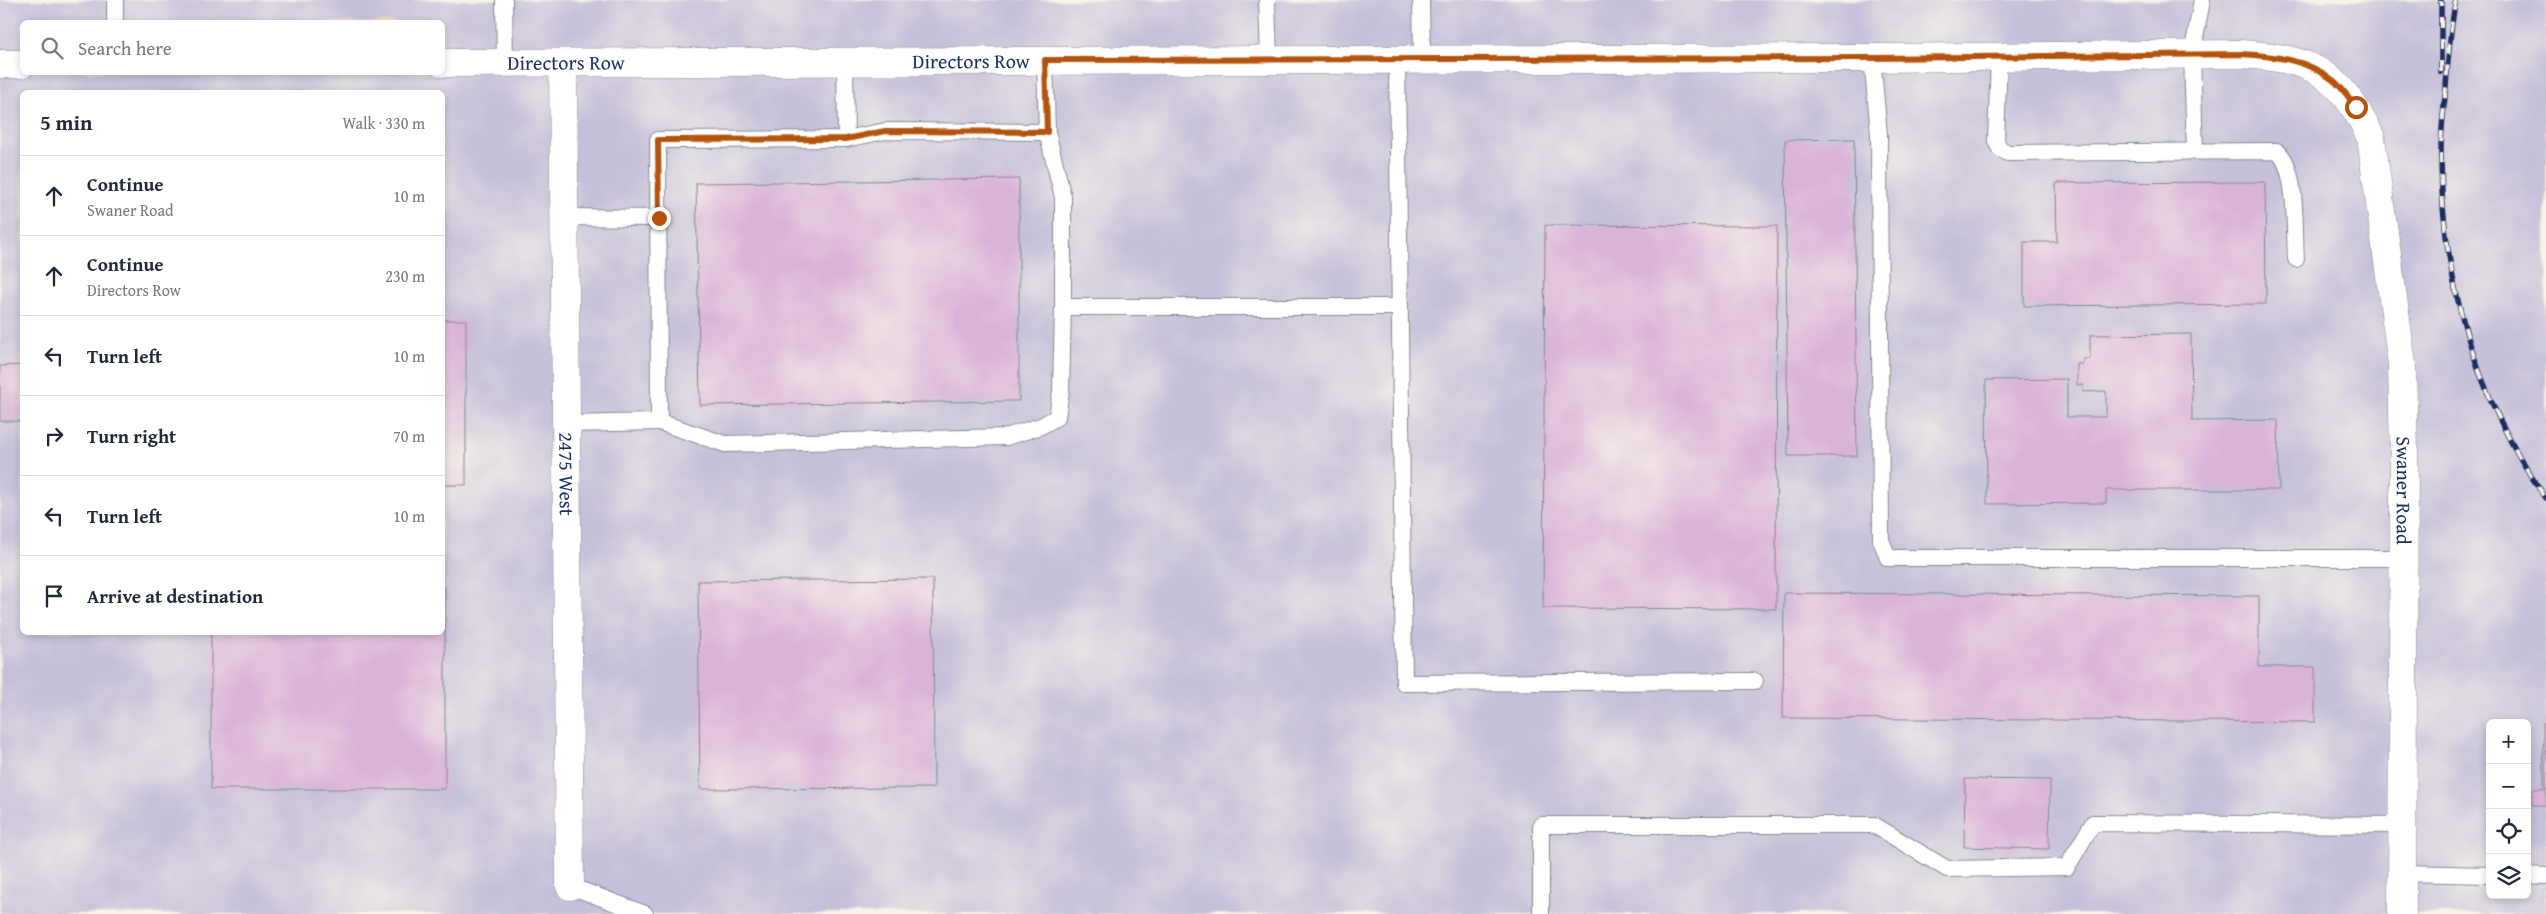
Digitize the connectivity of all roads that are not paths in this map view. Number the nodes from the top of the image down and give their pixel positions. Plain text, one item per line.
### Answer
1 (115, 0) edge
2 (504, 0) edge
3 (1267, 0) edge
4 (1421, 0) edge
5 (2202, 0) edge
6 (115, 20) edge
7 (2192, 55) junction
8 (1999, 56) junction
9 (1872, 58) junction
10 (1268, 59) junction
11 (1409, 59) junction
12 (845, 60) junction
13 (1045, 60) junction
14 (445, 63) edge
15 (505, 63) junction
16 (563, 63) junction
17 (0, 64) edge
18 (20, 64) edge
19 (2333, 81) joint
20 (1047, 132) junction
21 (846, 139) junction
22 (2195, 151) junction
23 (565, 217) junction
24 (659, 218) junction
25 (2296, 260) dead end
26 (1400, 306) junction
27 (1063, 307) junction
28 (659, 422) junction
29 (567, 424) junction
30 (2404, 558) junction
31 (1755, 681) dead end
32 (2402, 825) junction
33 (2402, 874) junction
34 (2486, 875) edge
35 (2531, 875) edge
36 (2546, 876) edge
37 (570, 886) joint
38 (645, 914) edge
39 (1542, 914) edge
40 (2402, 914) edge

1 - 6 lane
2 - 15 lane
3 - 10 lane
4 - 11 lane
5 - 7 lane
7 - 8 street, Directors Row
7 - 19 street, Directors Row
7 - 22 lane
8 - 9 street, Directors Row
8 - 22 lane
9 - 11 street, Directors Row
9 - 30 lane
10 - 11 street, Directors Row
10 - 13 street, Directors Row
11 - 26 lane
12 - 13 street, Directors Row
12 - 16 street, Directors Row
12 - 21 lane
13 - 20 lane
14 - 15 street, Directors Row
15 - 16 street, Directors Row
16 - 23 street, 2475 West
17 - 18 street
19 - 30 street, Swaner Road
20 - 21 lane
20 - 27 lane
21 - 24 lane
22 - 25 lane
23 - 24 lane
23 - 29 street, 2475 West
24 - 28 lane
26 - 27 lane
26 - 31 lane
27 - 28 lane
28 - 29 lane
29 - 37 street, 2475 West
30 - 32 street, Swaner Road
32 - 33 street, Swaner Road
32 - 39 lane
33 - 34 lane
33 - 40 street, Swaner Road
35 - 36 lane
37 - 38 lane

